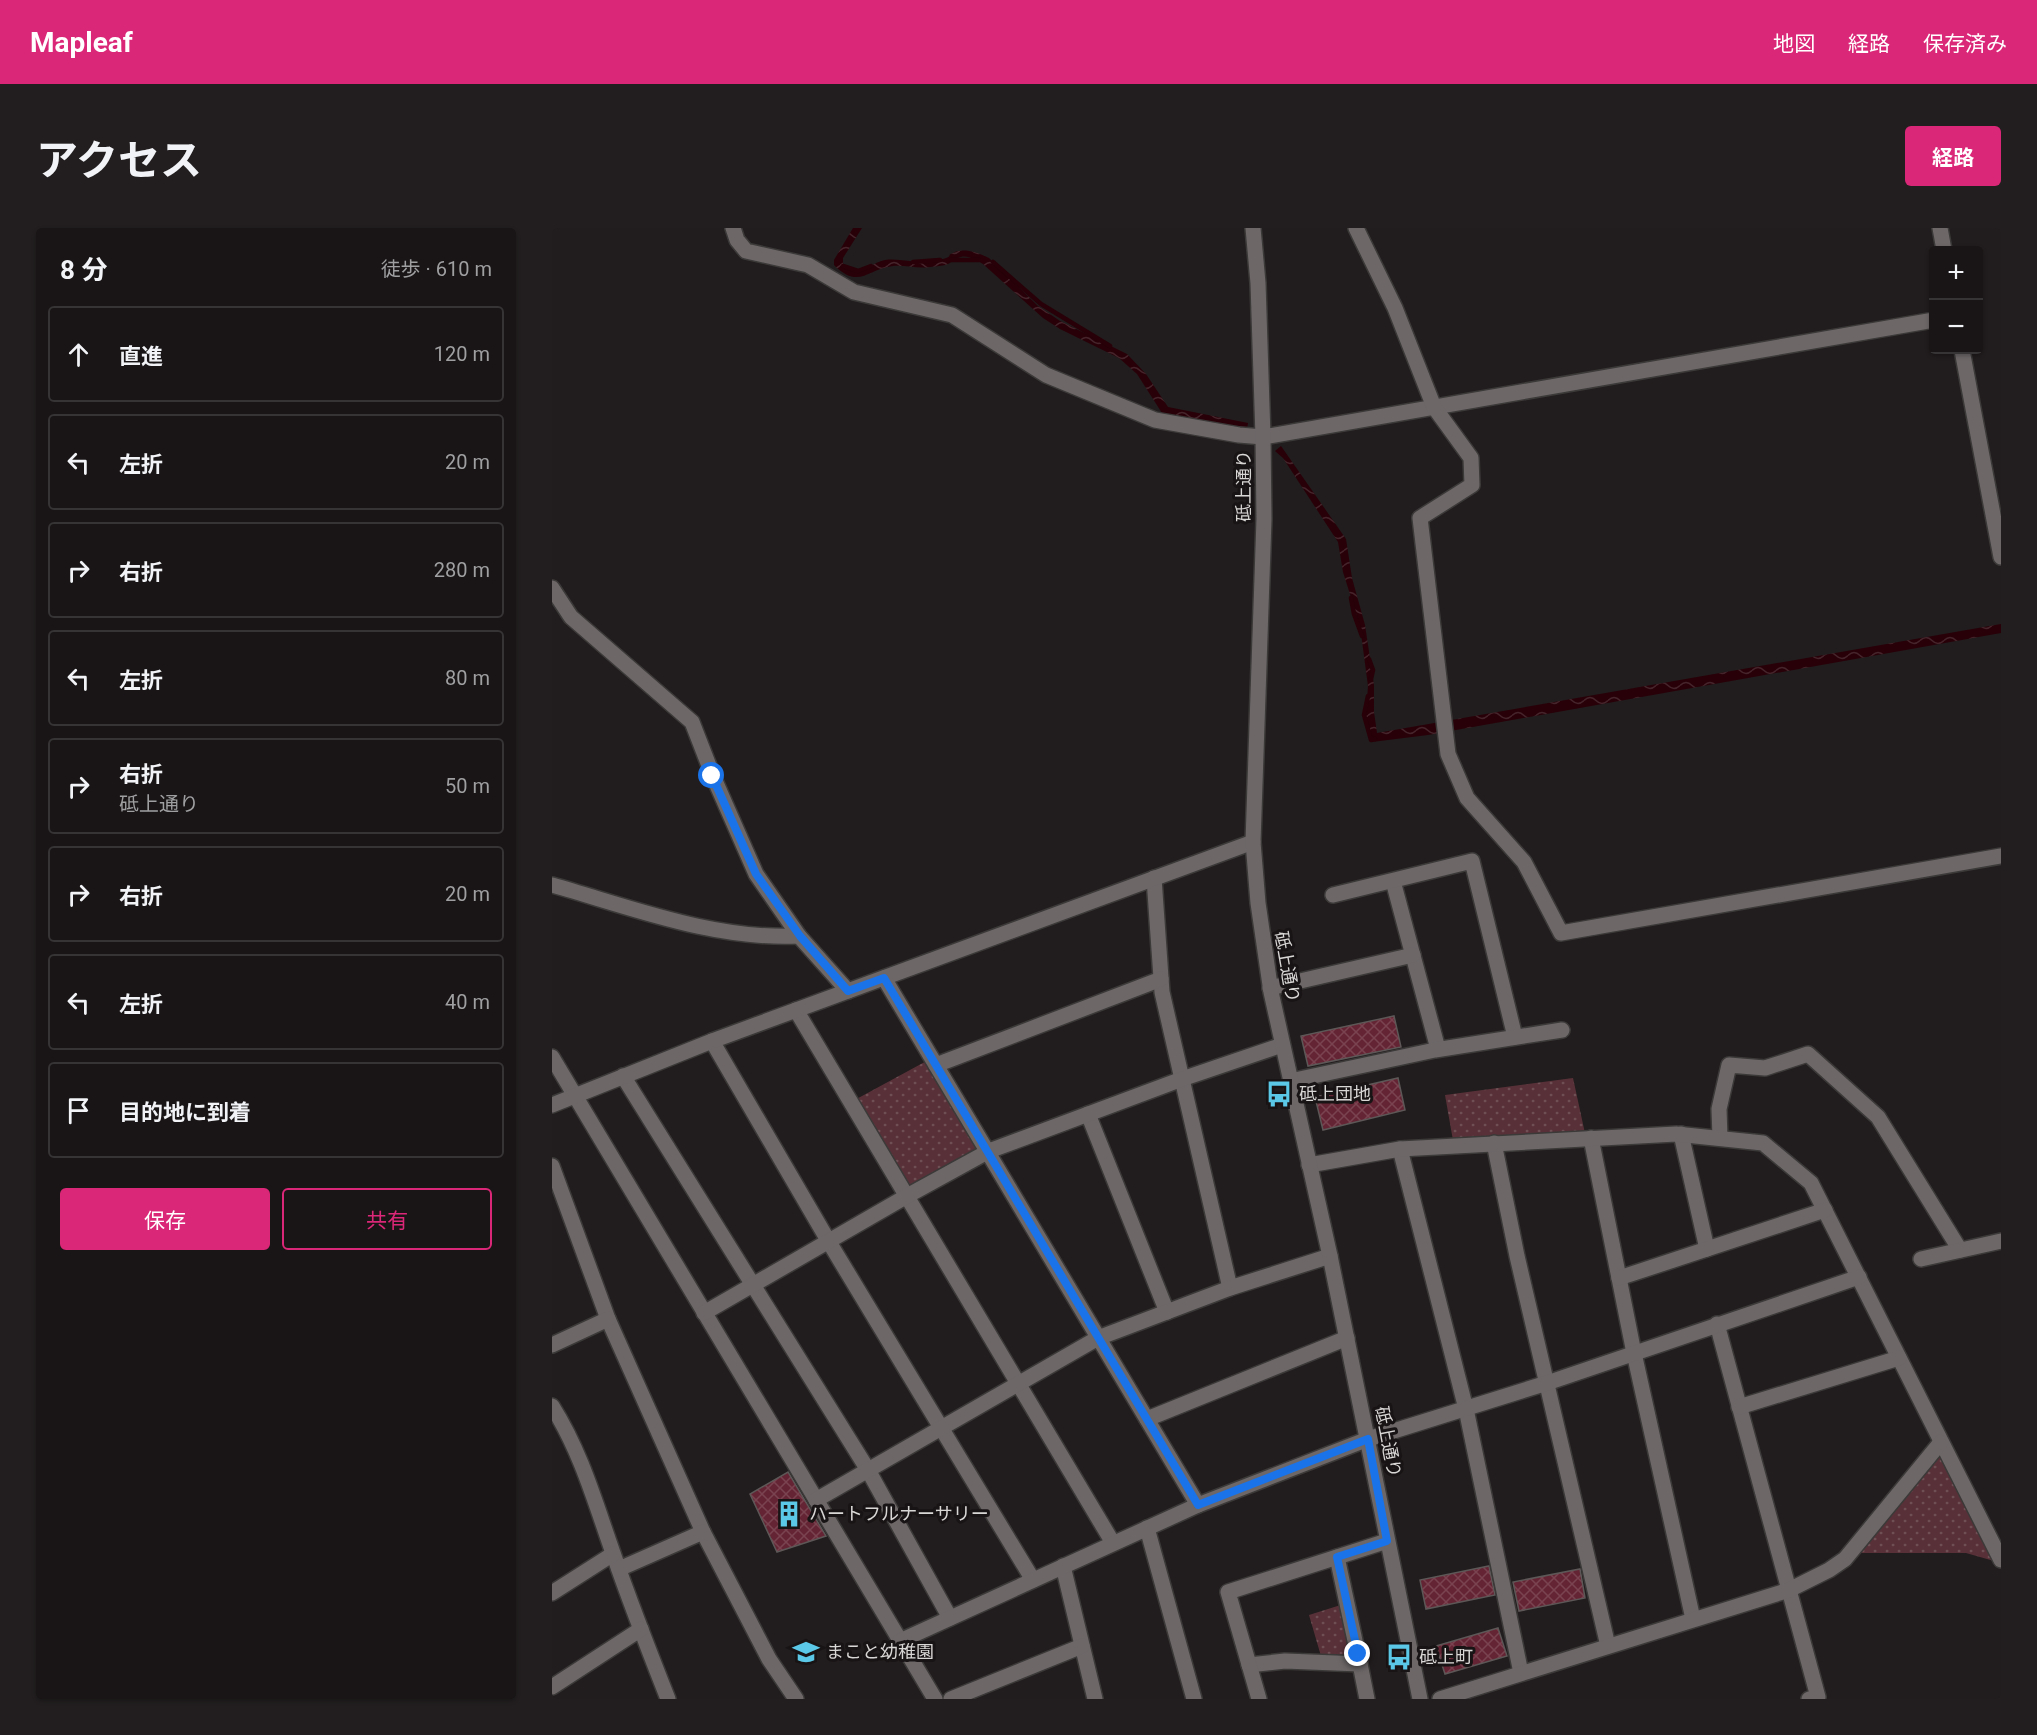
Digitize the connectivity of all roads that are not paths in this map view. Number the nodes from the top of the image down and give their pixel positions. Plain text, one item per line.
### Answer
1 (733, 228) edge
2 (1253, 228) edge
3 (1356, 228) edge
4 (1940, 228) edge
5 (1943, 246) edge
6 (1929, 321) edge
7 (1963, 354) edge
8 (1434, 407) junction
9 (1263, 437) junction
10 (2001, 557) edge
11 (552, 588) edge
12 (1253, 842) junction
13 (2001, 856) edge
14 (1154, 878) junction
15 (1393, 880) junction
16 (552, 885) edge
17 (1334, 895) dead end
18 (800, 936) junction
19 (1413, 955) junction
20 (884, 978) junction
21 (1161, 979) junction
22 (1270, 988) junction
23 (848, 991) junction
24 (796, 1010) junction
25 (1562, 1030) dead end
26 (1515, 1037) junction
27 (712, 1041) junction
28 (1282, 1045) junction
29 (1438, 1049) junction
30 (552, 1057) edge
31 (936, 1065) junction
32 (623, 1076) junction
33 (1182, 1079) junction
34 (1290, 1081) junction
35 (574, 1095) junction
36 (552, 1105) edge
37 (1088, 1114) junction
38 (1681, 1134) junction
39 (1591, 1138) junction
40 (1720, 1138) junction
41 (1494, 1143) junction
42 (1400, 1149) junction
43 (989, 1151) junction
44 (1309, 1165) junction
45 (552, 1166) edge
46 (907, 1196) junction
47 (1825, 1210) junction
48 (2001, 1240) edge
49 (830, 1242) junction
50 (1707, 1249) junction
51 (1960, 1250) junction
52 (1330, 1256) junction
53 (1921, 1259) dead end
54 (1859, 1277) junction
55 (1619, 1278) junction
56 (754, 1284) junction
57 (1230, 1288) junction
58 (1167, 1312) junction
59 (704, 1313) junction
60 (608, 1319) junction
61 (1717, 1324) junction
62 (1098, 1338) junction
63 (1347, 1338) junction
64 (552, 1345) edge
65 (1634, 1353) junction
66 (1899, 1358) junction
67 (1019, 1382) junction
68 (1548, 1383) junction
69 (552, 1406) edge
70 (1739, 1407) junction
71 (1466, 1409) junction
72 (1147, 1419) junction
73 (940, 1427) junction
74 (1368, 1439) junction
75 (1941, 1442) junction
76 (868, 1470) junction
77 (816, 1500) junction
78 (1198, 1505) junction
79 (1146, 1528) junction
80 (703, 1532) junction
81 (1387, 1541) junction
82 (1113, 1543) junction
83 (1337, 1557) junction
84 (2001, 1560) edge
85 (616, 1562) junction
86 (1063, 1566) junction
87 (1033, 1580) junction
88 (1789, 1590) junction
89 (552, 1593) edge
90 (950, 1618) junction
91 (1693, 1619) junction
92 (641, 1629) junction
93 (900, 1641) junction
94 (1082, 1646) junction
95 (1608, 1646) junction
96 (1360, 1664) junction
97 (1249, 1665) junction
98 (1521, 1673) junction
99 (552, 1687) edge
100 (668, 1699) edge
101 (795, 1699) edge
102 (935, 1699) edge
103 (951, 1699) edge
104 (1095, 1699) edge
105 (1194, 1699) edge
106 (1259, 1699) edge
107 (1367, 1699) edge
108 (1420, 1699) edge
109 (1440, 1699) edge
110 (1809, 1699) edge

1 - 9 street
2 - 9 street, 砥上通り
3 - 8 street
4 - 5 street
6 - 8 street
7 - 10 street
8 - 9 street
8 - 13 street
9 - 12 street, 砥上通り
11 - 18 street
12 - 14 street
12 - 22 street, 砥上通り
14 - 20 street
14 - 21 street
15 - 17 street
15 - 19 street
15 - 26 street
16 - 18 street
18 - 23 street
19 - 22 street
19 - 29 street
20 - 23 street
20 - 31 street
21 - 31 street
21 - 33 street
22 - 28 street, 砥上通り
23 - 24 street
24 - 27 street
24 - 46 street
25 - 26 street
26 - 29 street
27 - 32 street
27 - 49 street
28 - 33 street
28 - 34 street, 砥上通り
29 - 34 street
30 - 35 street
31 - 43 street
32 - 35 street
32 - 56 street
33 - 37 street
33 - 57 street
34 - 44 street, 砥上通り
35 - 36 street
35 - 59 street
37 - 43 street
37 - 58 street
38 - 39 street
38 - 40 street
38 - 50 street
39 - 41 street
39 - 55 street
40 - 47 street
40 - 51 street
41 - 42 street
41 - 68 street
42 - 44 street
42 - 71 street
43 - 46 street
43 - 62 street
44 - 52 street, 砥上通り
45 - 60 street
46 - 49 street
46 - 67 street
47 - 50 street
47 - 54 street
48 - 51 street
49 - 56 street
49 - 73 street
50 - 55 street
51 - 53 street
52 - 57 street
52 - 63 street, 砥上通り
54 - 61 street
54 - 66 street
55 - 65 street
56 - 59 street
56 - 76 street
57 - 58 street
58 - 62 street
59 - 77 street
60 - 64 street
60 - 80 street
61 - 65 street
61 - 70 street
62 - 67 street
62 - 72 street
63 - 72 street
63 - 74 street, 砥上通り
65 - 68 street
65 - 91 street
66 - 70 street
66 - 75 street
67 - 73 street
67 - 82 street
68 - 71 street
68 - 95 street
69 - 85 street
70 - 88 street
71 - 74 street
71 - 98 street
72 - 78 street
73 - 76 street
73 - 87 street
74 - 78 street
74 - 81 street, 砥上通り
75 - 84 street
75 - 88 street
76 - 77 street
76 - 90 street
77 - 93 street
78 - 79 street
79 - 82 street
79 - 105 street
80 - 85 street
80 - 101 street
81 - 83 street
81 - 108 street, 砥上通り
82 - 86 street
83 - 96 street
83 - 97 street
85 - 89 street
85 - 92 street
86 - 87 street
86 - 94 street
87 - 90 street
88 - 91 street
88 - 110 street
90 - 93 street
91 - 95 street
92 - 99 street
92 - 100 street
93 - 102 street
94 - 103 street
94 - 104 street
95 - 98 street
96 - 97 street
96 - 107 street
97 - 106 street
98 - 109 street

